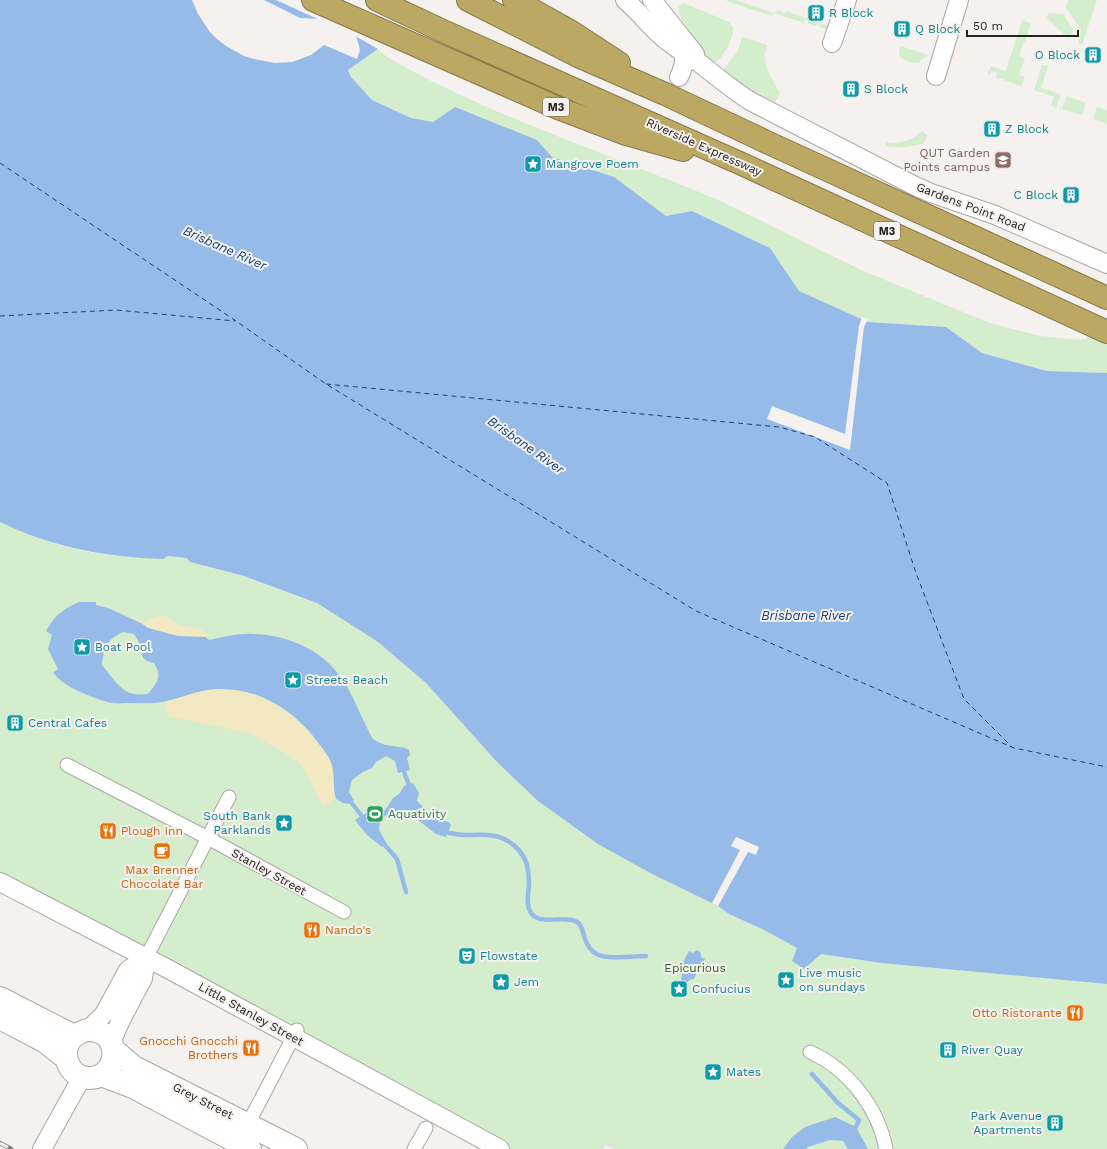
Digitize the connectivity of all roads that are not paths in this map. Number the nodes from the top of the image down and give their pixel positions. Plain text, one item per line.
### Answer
1 (313, 0) edge
2 (377, 0) edge
3 (468, 0) edge
4 (514, 0) edge
5 (625, 0) edge
6 (652, 0) edge
7 (846, 0) edge
8 (959, 0) edge
9 (832, 43) dead end
10 (684, 53) junction
11 (713, 74) junction
12 (936, 76) dead end
13 (679, 77) dead end
14 (665, 94) junction
15 (744, 165) junction
16 (1107, 264) edge
17 (1107, 298) edge
18 (1107, 332) edge
19 (67, 765) dead end
20 (229, 797) dead end
21 (208, 838) junction
22 (0, 882) edge
23 (344, 912) dead end
24 (146, 958) junction
25 (0, 998) edge
26 (0, 1018) edge
27 (81, 1033) junction
28 (295, 1034) junction
29 (112, 1046) junction
30 (810, 1052) dead end
31 (66, 1058) junction
32 (92, 1076) junction
33 (248, 1124) junction
34 (426, 1128) dead end
35 (42, 1149) edge
36 (250, 1149) edge
37 (296, 1149) edge
38 (414, 1149) edge
39 (500, 1149) edge
40 (886, 1149) edge

1 - 15 highway, M3
2 - 15 highway, Riverside Expressway / M3
3 - 14 highway, M3
4 - 14 highway, M3
5 - 10 street, Gardens Point Road
6 - 11 street, Gardens Point Road
7 - 9 street
8 - 12 street
10 - 11 street, Gardens Point Road
10 - 13 street
11 - 16 street, Gardens Point Road
14 - 17 highway, M3
15 - 18 highway, Riverside Expressway / M3
19 - 21 street, Stanley Street
20 - 21 street
21 - 23 street, Stanley Street
21 - 24 street
22 - 24 street, Little Stanley Street
24 - 27 street
24 - 28 street, Little Stanley Street
24 - 29 street
25 - 27 street
26 - 31 street
27 - 29 street
27 - 31 street
28 - 33 street
28 - 39 street, Little Stanley Street
29 - 32 street
29 - 33 street, Grey Street
30 - 40 street
31 - 32 street
32 - 35 street
32 - 36 street, Grey Street
33 - 37 street, Grey Street
34 - 38 street

